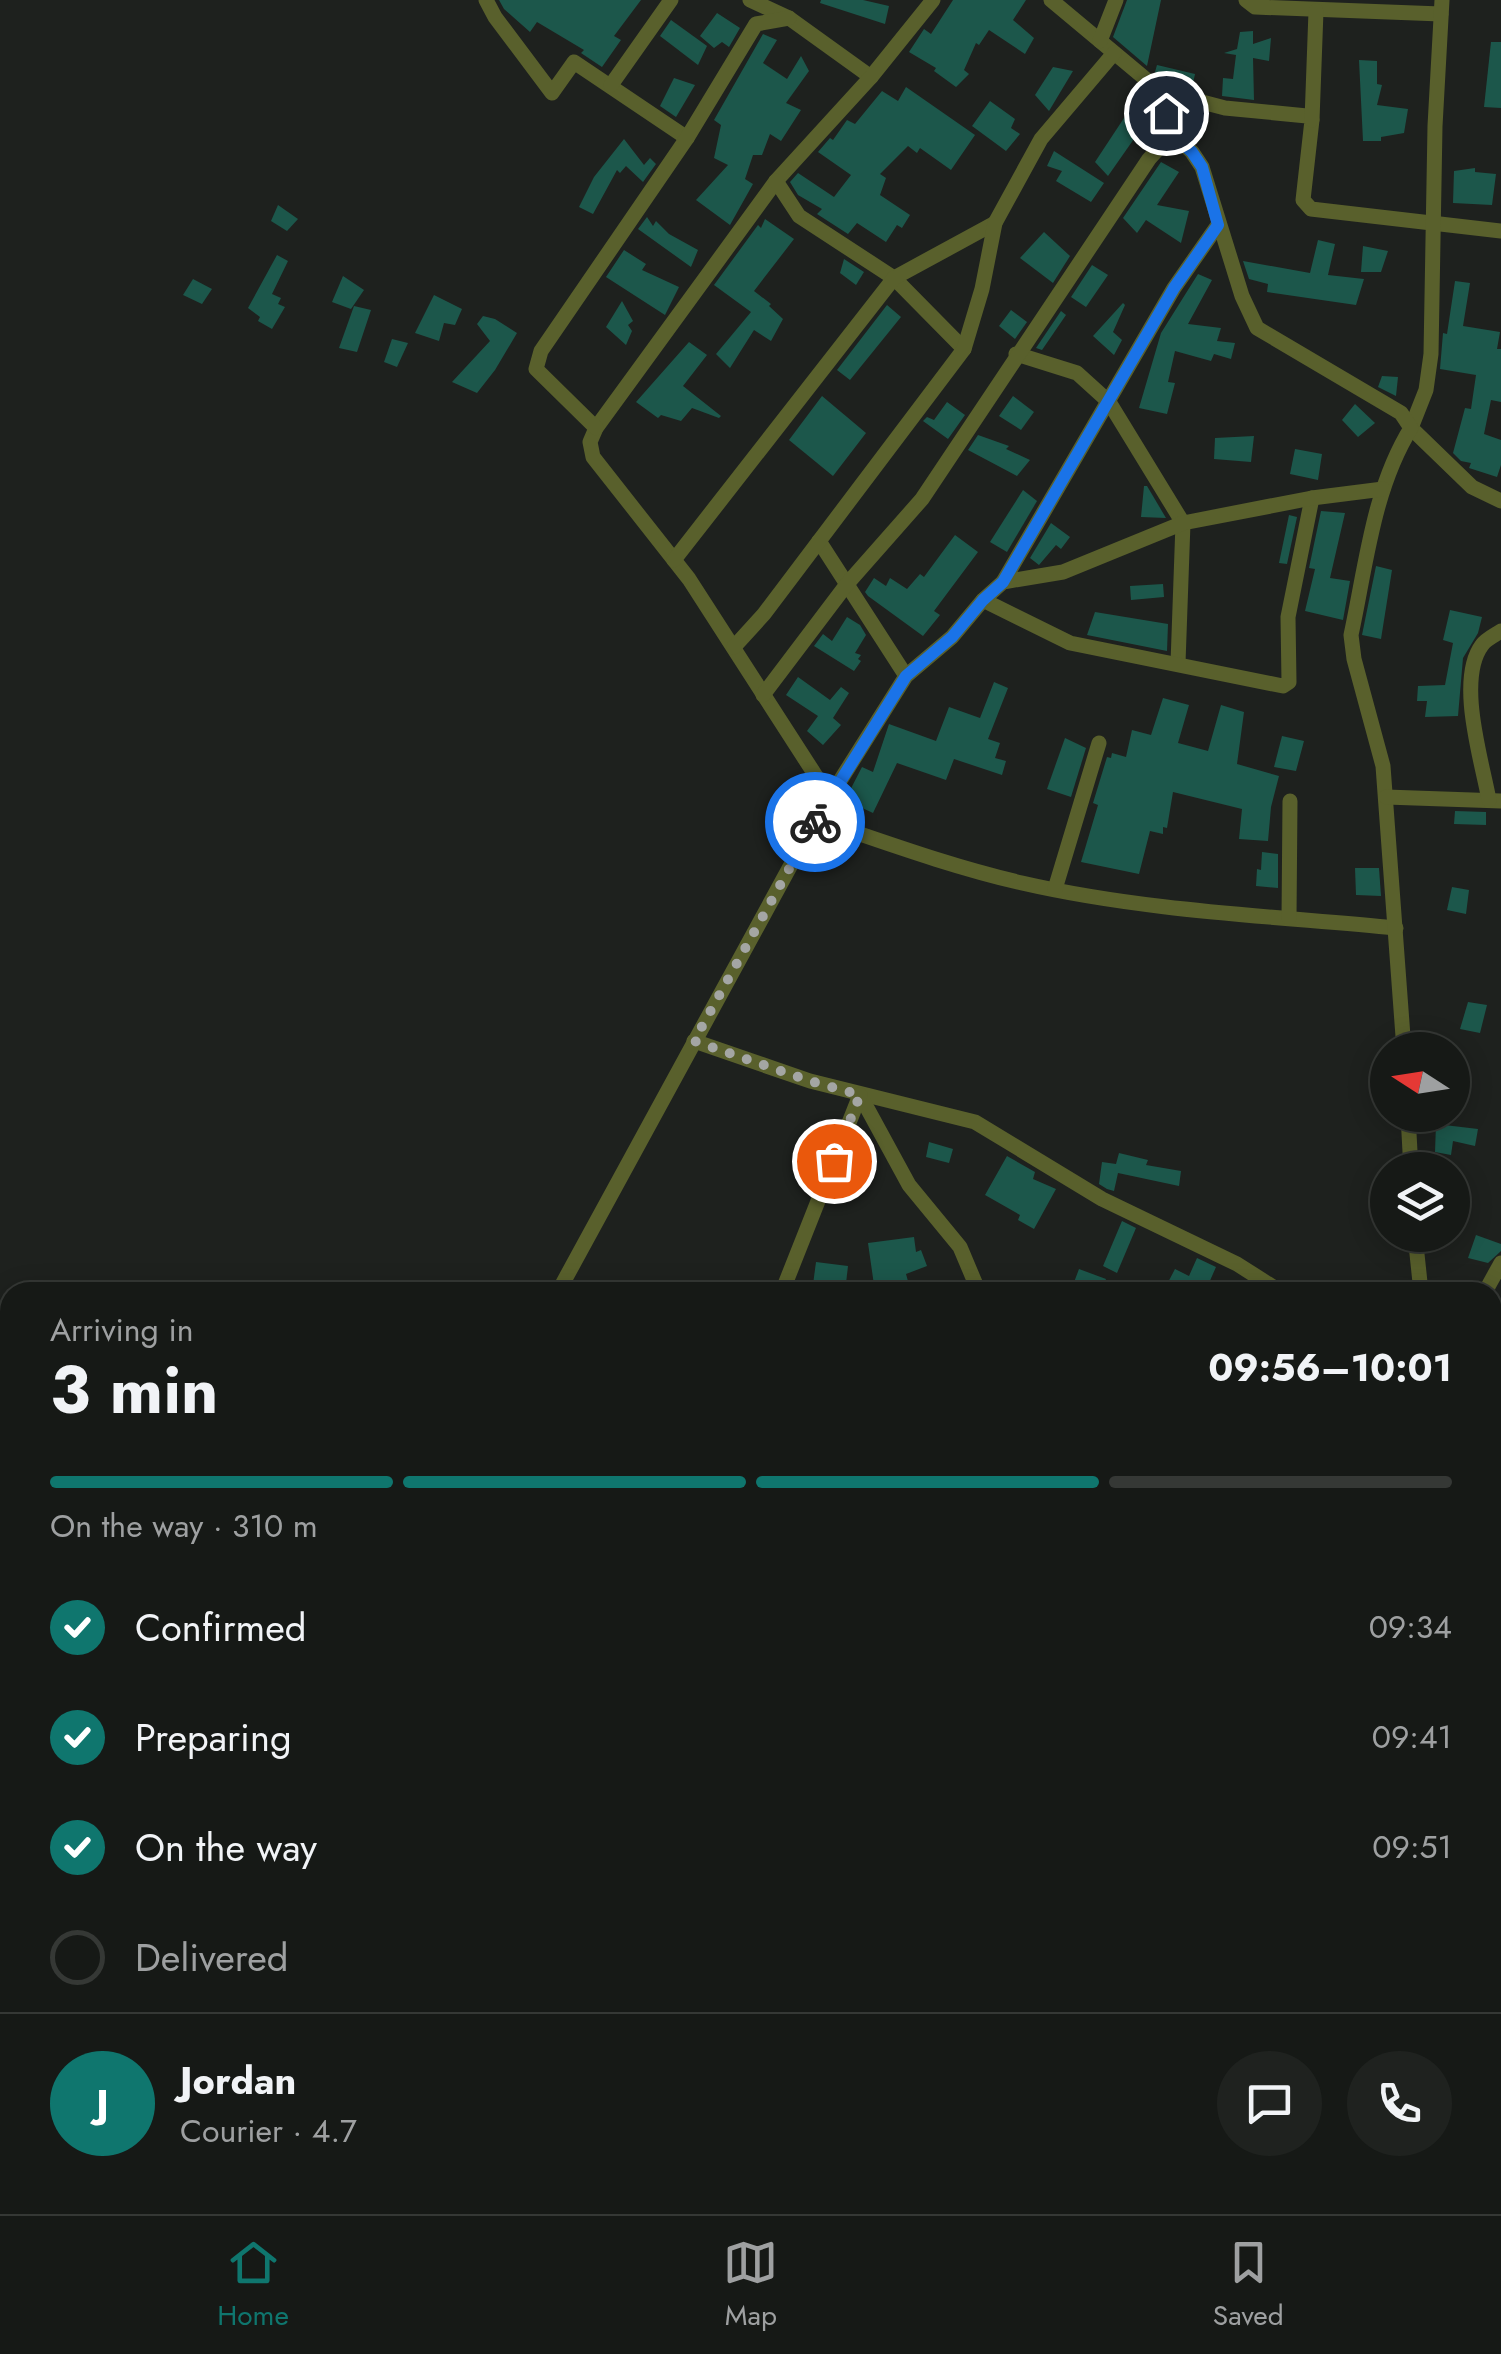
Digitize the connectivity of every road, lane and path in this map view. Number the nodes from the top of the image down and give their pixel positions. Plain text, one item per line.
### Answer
1 (486, 0) edge
2 (671, 0) edge
3 (750, 0) edge
4 (932, 0) edge
5 (1051, 0) edge
6 (1116, 0) edge
7 (1246, 0) edge
8 (1441, 7) edge
9 (1316, 11) junction
10 (788, 18) junction
11 (1100, 41) junction
12 (1114, 52) junction
13 (871, 77) junction
14 (611, 85) junction
15 (1160, 92) junction
16 (1312, 120) junction
17 (1172, 134) junction
18 (687, 138) junction
19 (776, 181) junction
20 (995, 222) junction
21 (1432, 222) junction
22 (1218, 225) junction
23 (1501, 231) edge
24 (894, 278) junction
25 (964, 350) junction
26 (1016, 354) junction
27 (1109, 402) junction
28 (596, 428) junction
29 (1411, 428) junction
30 (1383, 489) junction
31 (1312, 498) junction
32 (1501, 501) edge
33 (1183, 524) junction
34 (818, 541) junction
35 (674, 560) junction
36 (1003, 582) junction
37 (848, 584) junction
38 (983, 600) junction
39 (1501, 631) edge
40 (734, 647) junction
41 (1178, 663) junction
42 (906, 676) junction
43 (763, 695) junction
44 (1099, 743) dead end
45 (1386, 797) junction
46 (1495, 801) edge
47 (1290, 802) dead end
48 (816, 819) junction
49 (1055, 889) junction
50 (1290, 918) junction
51 (1396, 928) junction
52 (1403, 1032) edge
53 (694, 1041) junction
54 (860, 1095) junction
55 (1416, 1252) edge
56 (563, 1282) edge
57 (786, 1282) edge
58 (976, 1282) edge
59 (1261, 1282) edge
60 (1420, 1282) edge

1 - 14 street
2 - 14 street
3 - 10 street
4 - 13 street
5 - 11 street
6 - 11 street
7 - 9 street
8 - 9 street
8 - 21 street
9 - 16 street
10 - 13 street
10 - 18 street
11 - 12 street
12 - 15 street
12 - 20 street
13 - 19 street
14 - 18 street
15 - 16 street
15 - 17 street
16 - 21 street
17 - 22 street
17 - 26 street
18 - 28 street
19 - 24 street
19 - 28 street
20 - 24 street
20 - 25 street
21 - 23 street
21 - 29 street
22 - 27 street
22 - 29 street
24 - 25 street
24 - 35 street
25 - 34 street
26 - 27 street
26 - 37 street
27 - 33 street
27 - 36 street
28 - 35 street
29 - 30 street
29 - 32 street
30 - 31 street
30 - 45 street
31 - 33 street
31 - 41 street
33 - 36 street
33 - 41 street
34 - 37 street
34 - 40 street
35 - 40 street
36 - 38 street
37 - 42 street
37 - 43 street
38 - 41 street
38 - 42 street
39 - 46 street
40 - 43 street
42 - 48 street
43 - 48 street
44 - 49 street
45 - 46 street
45 - 51 street
47 - 50 street
48 - 49 street
48 - 53 street
49 - 50 street
50 - 51 street
51 - 52 street
53 - 54 street
53 - 56 street
54 - 57 street
54 - 58 street
54 - 59 street
55 - 60 street

